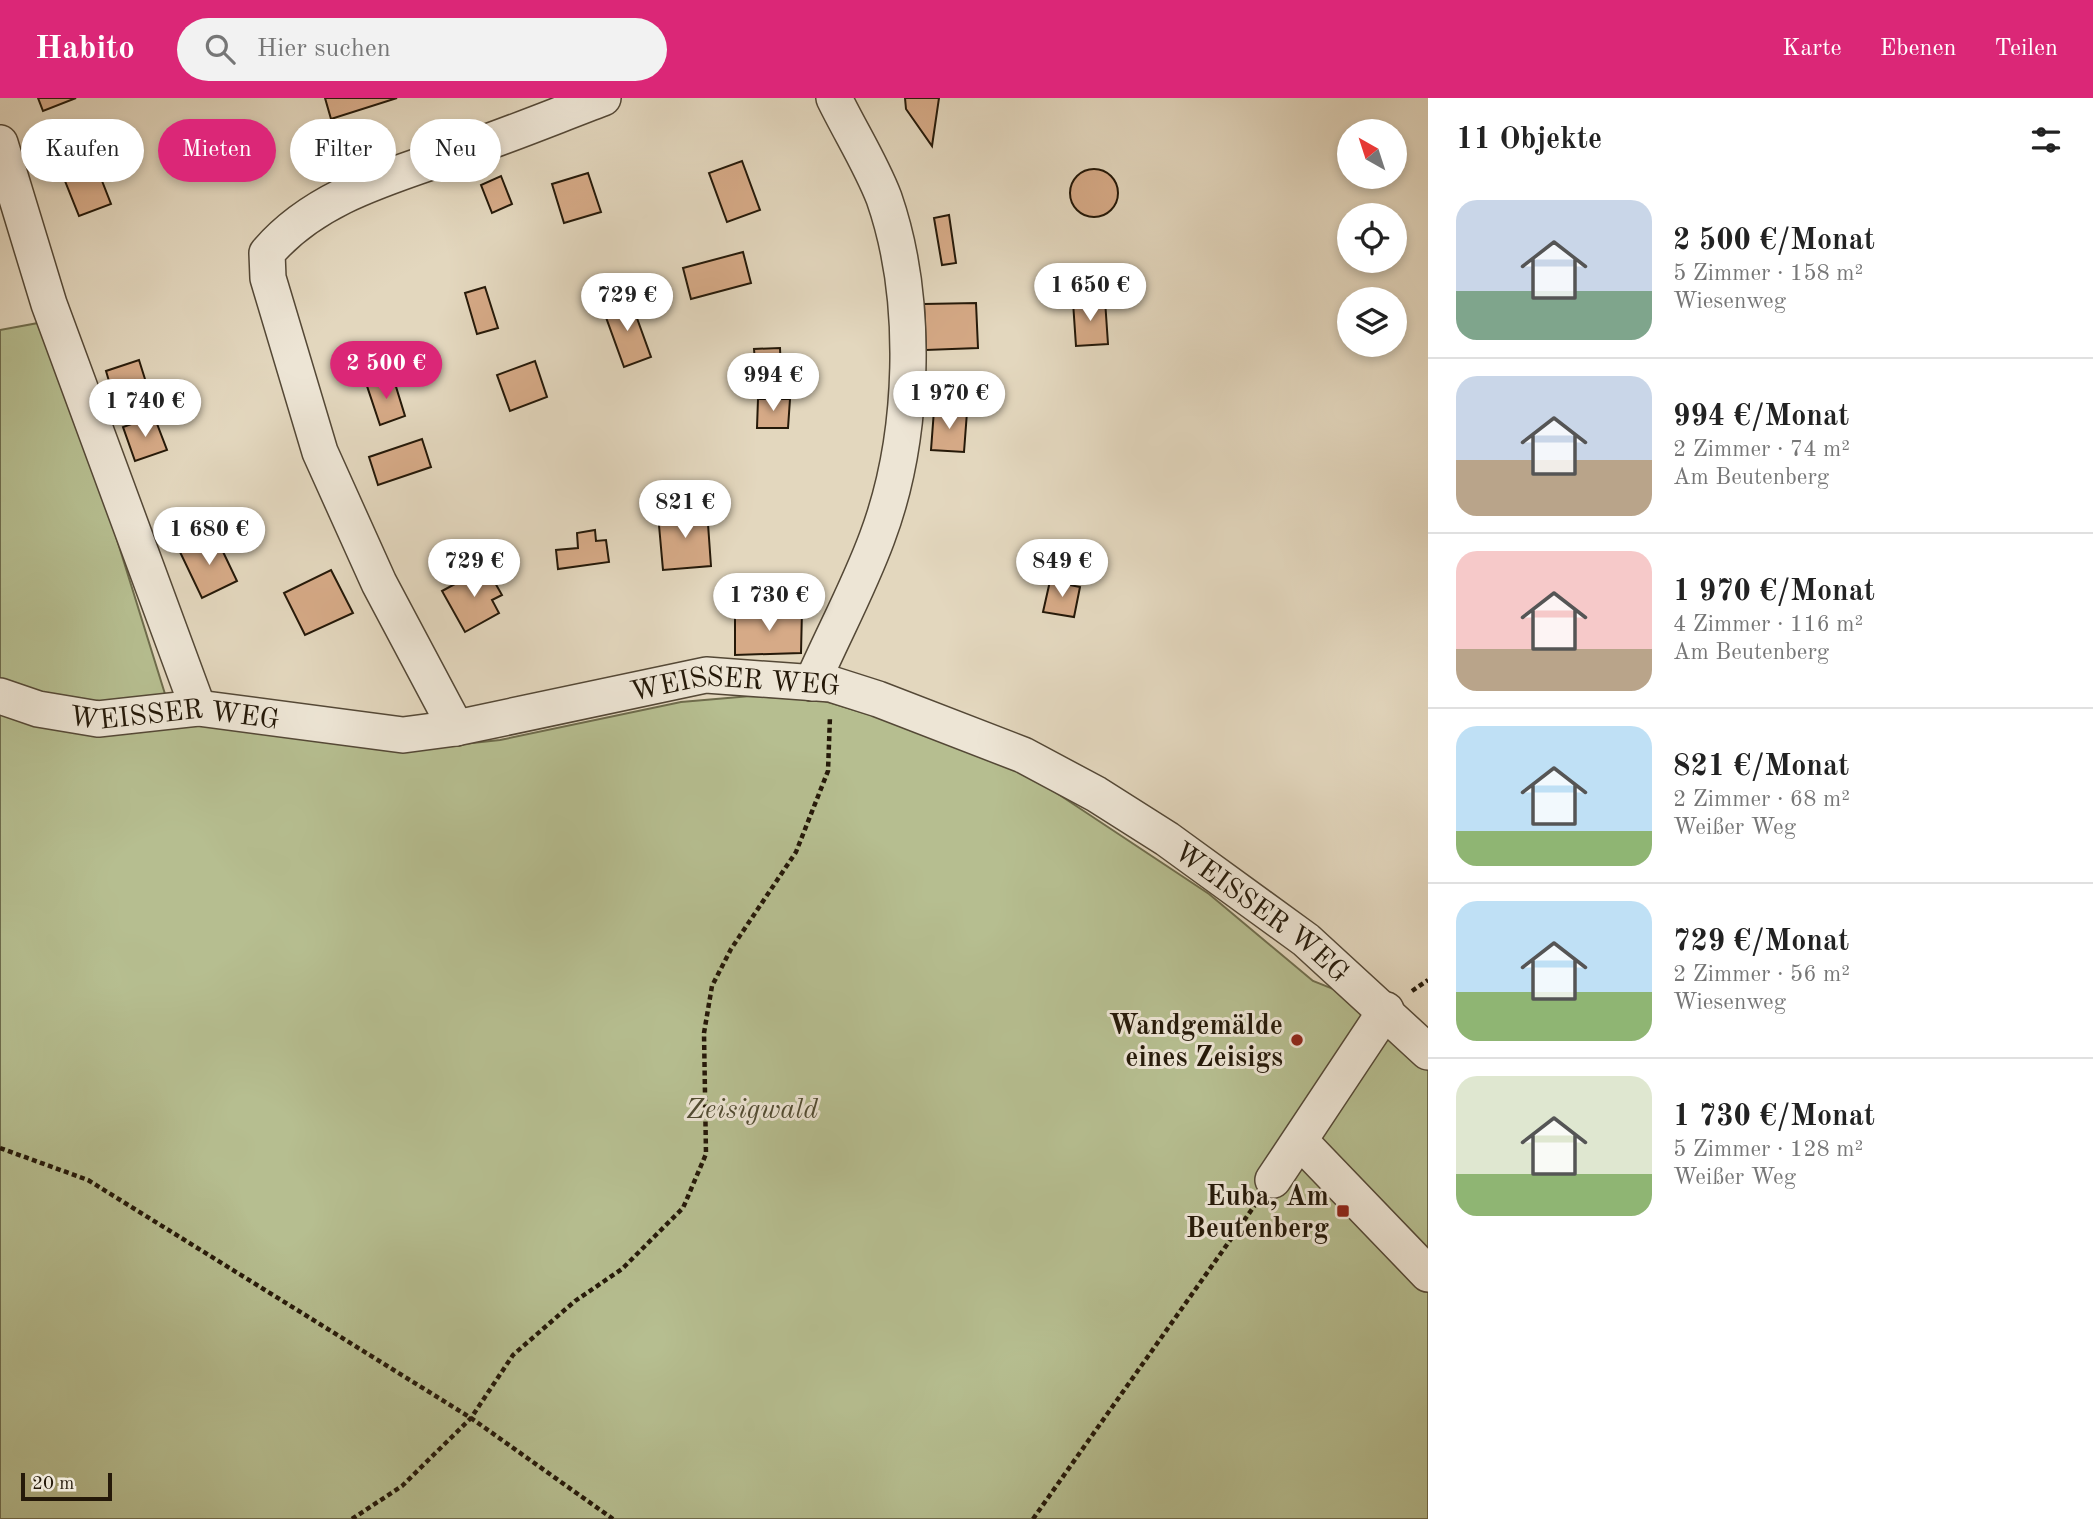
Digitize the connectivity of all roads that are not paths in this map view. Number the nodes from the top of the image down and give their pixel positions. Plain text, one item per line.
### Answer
1 (603, 98) edge
2 (834, 98) edge
3 (0, 143) edge
4 (821, 684) junction
5 (0, 696) edge
6 (198, 708) junction
7 (456, 728) junction
8 (1386, 1010) junction
9 (1428, 1052) edge
10 (1300, 1141) junction
11 (1273, 1180) road end
12 (1428, 1274) edge

1 - 7 street
2 - 4 street
3 - 6 street
4 - 7 street, WEISSER WEG
4 - 8 street, WEISSER WEG
5 - 6 street, WEISSER WEG
6 - 7 street, WEISSER WEG
8 - 9 street, WEISSER WEG
8 - 10 street
10 - 11 street
10 - 12 street

